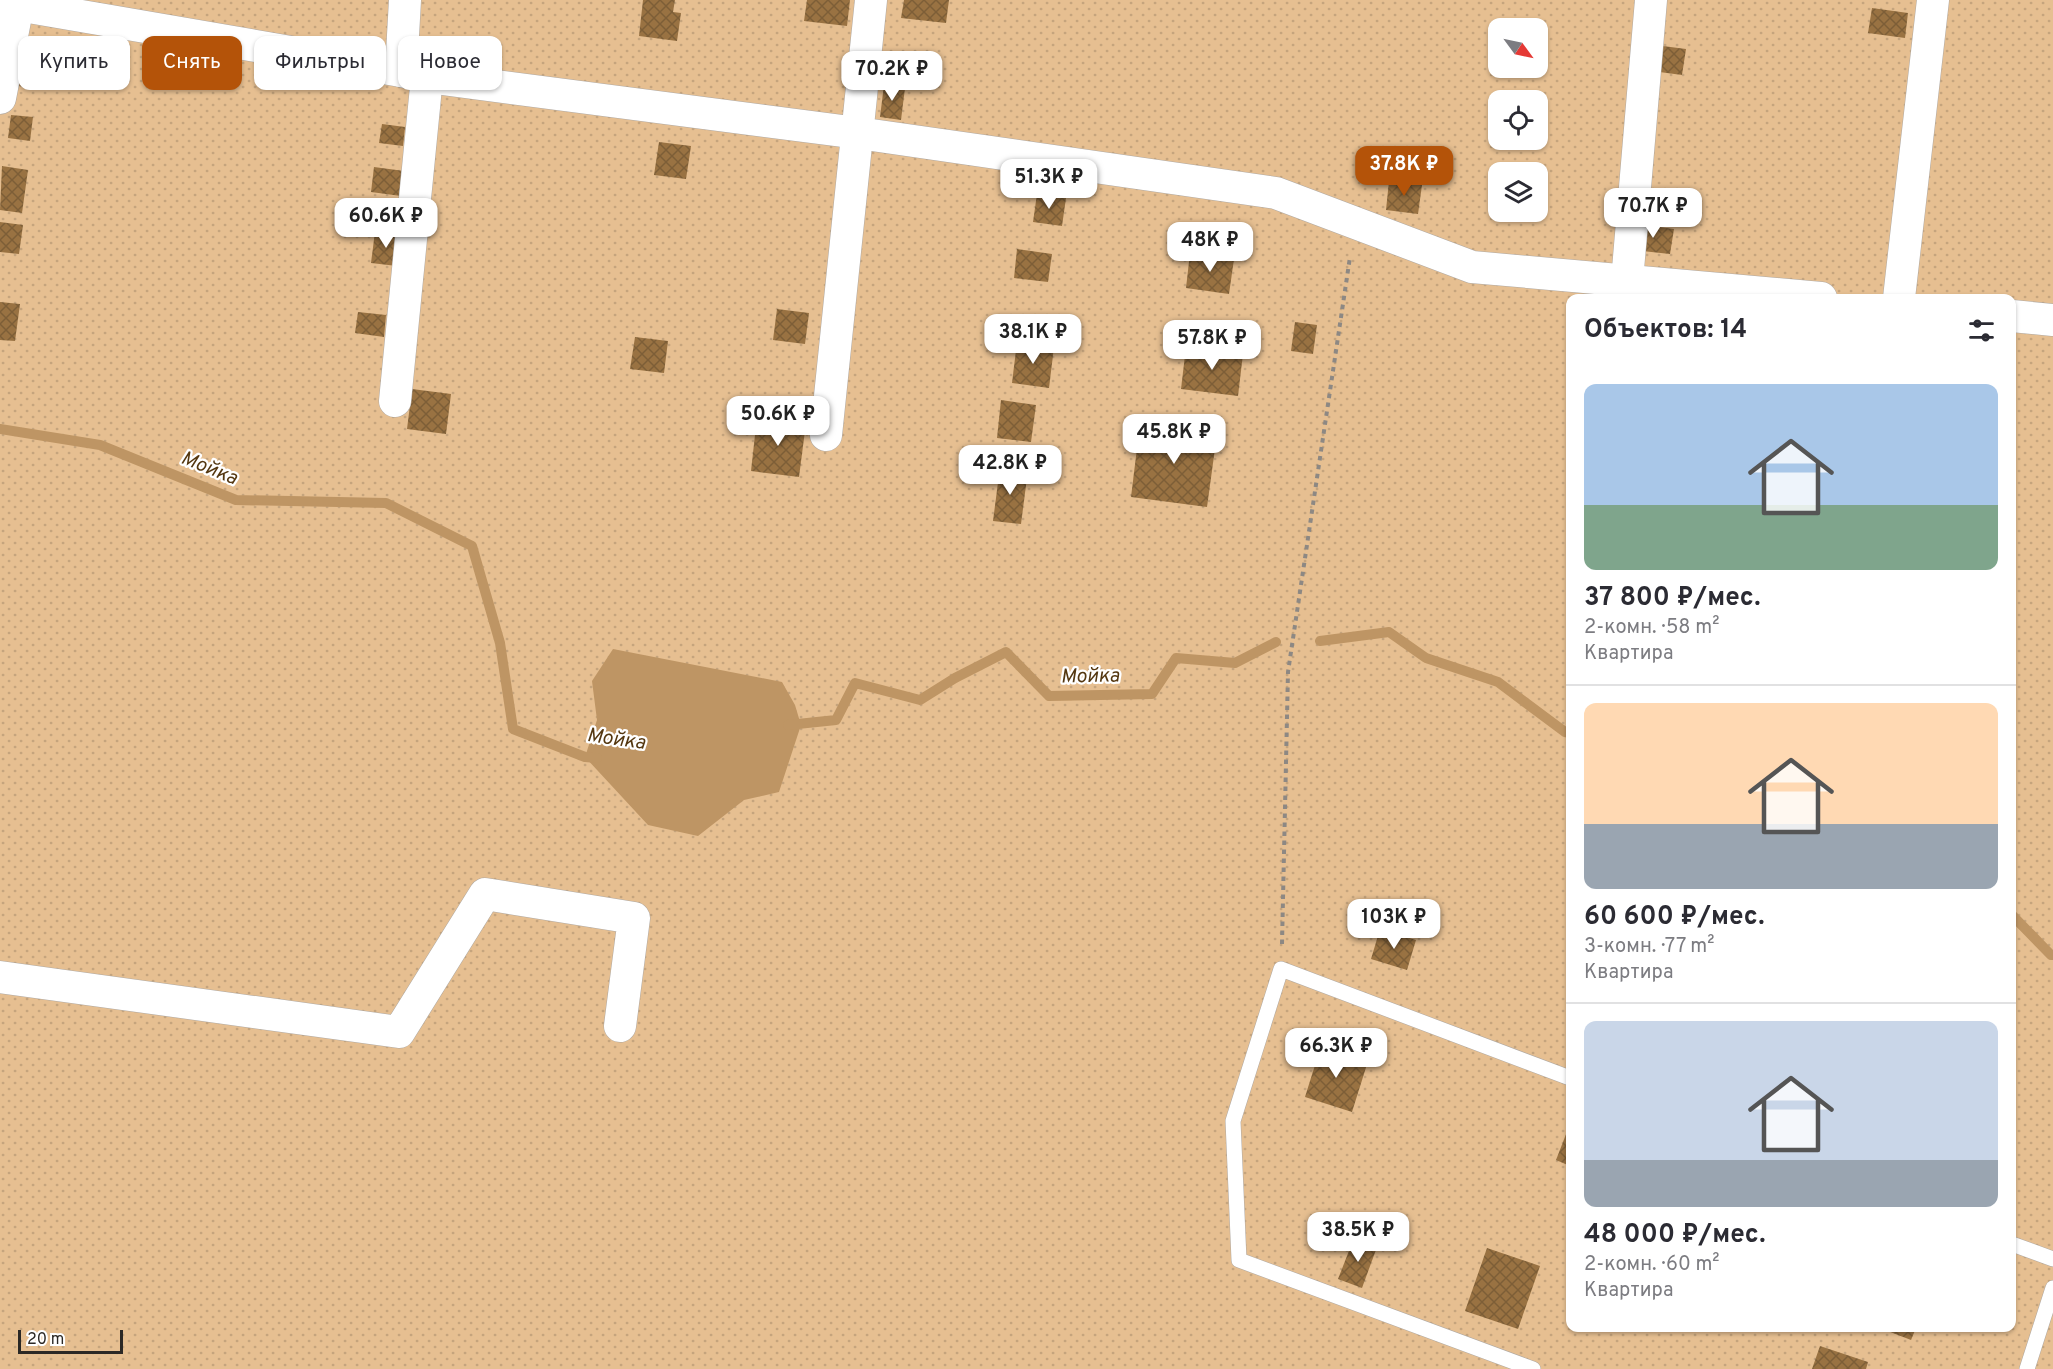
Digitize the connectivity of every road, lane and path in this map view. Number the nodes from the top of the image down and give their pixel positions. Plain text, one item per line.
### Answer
1 (405, 0) edge
2 (871, 0) edge
3 (1651, 0) edge
4 (1933, 0) edge
5 (9, 3) edge
6 (409, 36) edge
7 (398, 71) edge
8 (502, 86) edge
9 (413, 90) edge
10 (0, 98) edge
11 (858, 133) junction
12 (1355, 223) junction
13 (1627, 281) junction
14 (1775, 294) edge
15 (1899, 294) edge
16 (2016, 316) edge
17 (2053, 320) edge
18 (395, 401) dead end
19 (826, 435) dead end
20 (1281, 969) junction
21 (0, 977) edge
22 (620, 1026) dead end
23 (1566, 1076) edge
24 (2016, 1245) edge
25 (2053, 1259) edge
26 (2053, 1288) edge
27 (1533, 1369) edge
28 (2027, 1369) edge

1 - 6 street
2 - 11 street
3 - 13 street
4 - 15 street
5 - 7 street
5 - 10 street
8 - 11 street
9 - 18 street
11 - 12 street
11 - 19 street
12 - 13 street
12 - 20 path
13 - 14 street
16 - 17 street
20 - 23 lane
20 - 27 lane
21 - 22 street
24 - 25 lane
26 - 28 lane

